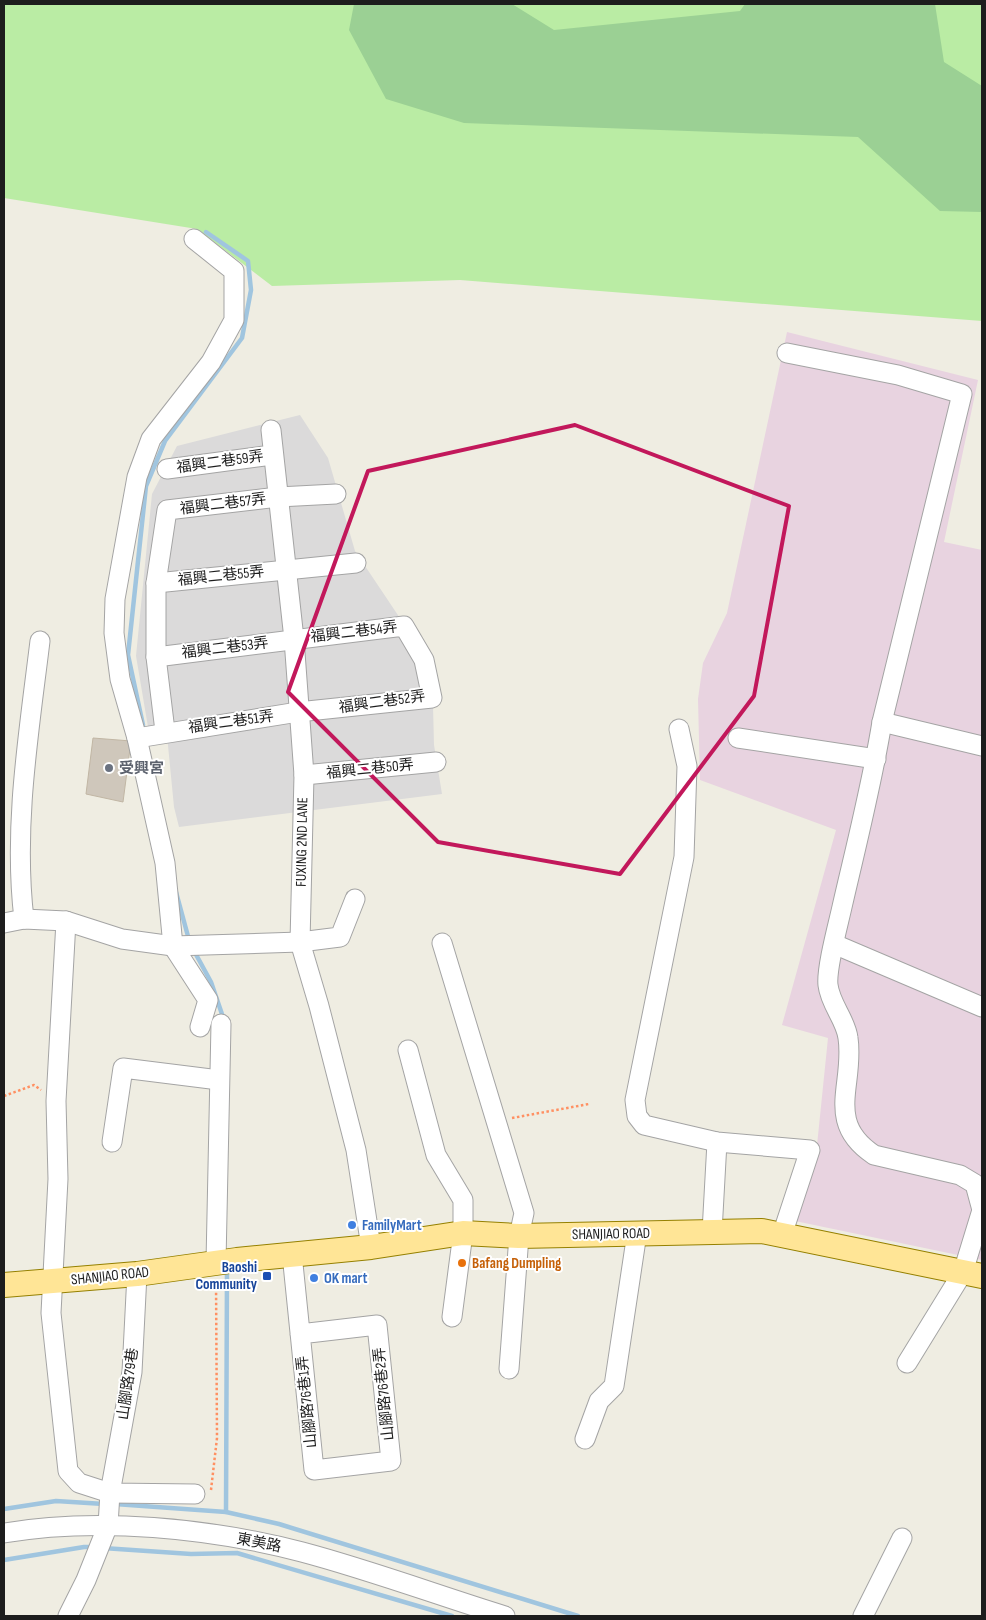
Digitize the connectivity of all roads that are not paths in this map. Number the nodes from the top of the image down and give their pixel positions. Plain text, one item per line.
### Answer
1 (194, 239) dead end
2 (787, 353) dead end
3 (271, 430) dead end
4 (272, 454) junction
5 (167, 469) dead end
6 (336, 494) dead end
7 (278, 497) junction
8 (356, 563) dead end
9 (285, 569) junction
10 (156, 583) junction
11 (294, 639) junction
12 (40, 640) dead end
13 (156, 657) junction
14 (424, 660) joint
15 (298, 712) junction
16 (882, 722) junction
17 (679, 729) dead end
18 (164, 732) junction
19 (137, 738) junction
20 (738, 738) dead end
21 (982, 746) edge
22 (876, 759) junction
23 (436, 762) dead end
24 (304, 775) junction
25 (355, 899) dead end
26 (24, 919) junction
27 (66, 921) junction
28 (4, 923) edge
29 (300, 942) junction
30 (442, 943) dead end
31 (834, 944) junction
32 (173, 946) junction
33 (982, 1007) edge
34 (221, 1024) dead end
35 (200, 1027) dead end
36 (408, 1050) dead end
37 (219, 1080) junction
38 (112, 1142) dead end
39 (717, 1142) junction
40 (982, 1210) edge
41 (712, 1232) junction
42 (463, 1233) junction
43 (637, 1233) junction
44 (782, 1235) junction
45 (519, 1236) junction
46 (371, 1247) junction
47 (292, 1254) junction
48 (226, 1261) junction
49 (137, 1274) junction
50 (973, 1274) edge
51 (52, 1281) junction
52 (4, 1286) edge
53 (452, 1317) dead end
54 (300, 1334) junction
55 (907, 1363) dead end
56 (509, 1369) dead end
57 (585, 1439) dead end
58 (314, 1470) joint
59 (110, 1493) junction
60 (195, 1494) road end
61 (108, 1525) junction
62 (4, 1533) edge
63 (902, 1538) dead end
64 (68, 1616) edge
65 (505, 1616) edge
66 (862, 1616) edge

1 - 19 street
2 - 16 street
3 - 4 street, FUXING 2ND LANE
4 - 5 street, 福興二巷59弄
4 - 7 street, FUXING 2ND LANE
6 - 7 street, 福興二巷57弄
7 - 9 street, FUXING 2ND LANE
7 - 10 street, 福興二巷57弄
8 - 9 street, 福興二巷55弄
9 - 10 street, 福興二巷55弄
9 - 11 street, FUXING 2ND LANE
10 - 13 street
11 - 13 street, 福興二巷53弄
11 - 14 street, 福興二巷54弄
11 - 15 street, FUXING 2ND LANE
12 - 26 street
13 - 18 street
14 - 15 street, 福興二巷52弄
15 - 18 street, 福興二巷51弄
15 - 24 street, FUXING 2ND LANE
16 - 21 street
16 - 22 street
17 - 39 street
18 - 19 street, 福興二巷51弄
19 - 32 street
20 - 22 street
22 - 31 street
23 - 24 street, 福興二巷50弄
24 - 29 street, FUXING 2ND LANE
25 - 29 street
26 - 27 street
26 - 28 street
27 - 32 street
27 - 51 street
29 - 32 street
29 - 46 street, FUXING 2ND LANE
30 - 45 street
31 - 33 street
31 - 40 street
32 - 35 street
34 - 37 street
36 - 42 street
37 - 38 street
37 - 48 street
39 - 41 street
39 - 44 street
40 - 50 street
41 - 43 main road, SHANJIAO ROAD
41 - 44 main road, SHANJIAO ROAD
42 - 45 main road, SHANJIAO ROAD
42 - 46 main road, SHANJIAO ROAD
42 - 53 street
43 - 45 main road, SHANJIAO ROAD
43 - 57 street
44 - 50 main road, SHANJIAO ROAD
45 - 56 street
46 - 47 main road, SHANJIAO ROAD
47 - 48 main road, SHANJIAO ROAD
47 - 54 street, 山腳路76巷1弄
48 - 49 main road, SHANJIAO ROAD
49 - 51 main road, SHANJIAO ROAD
49 - 59 street, 山腳路79巷
50 - 55 street
51 - 52 main road, SHANJIAO ROAD
51 - 59 street
54 - 58 street, 山腳路76巷1弄
54 - 58 street, 山腳路76巷2弄
59 - 60 street
59 - 61 street, 山腳路79巷
61 - 62 street, 東美路
61 - 64 street
61 - 65 street, 東美路
63 - 66 street

